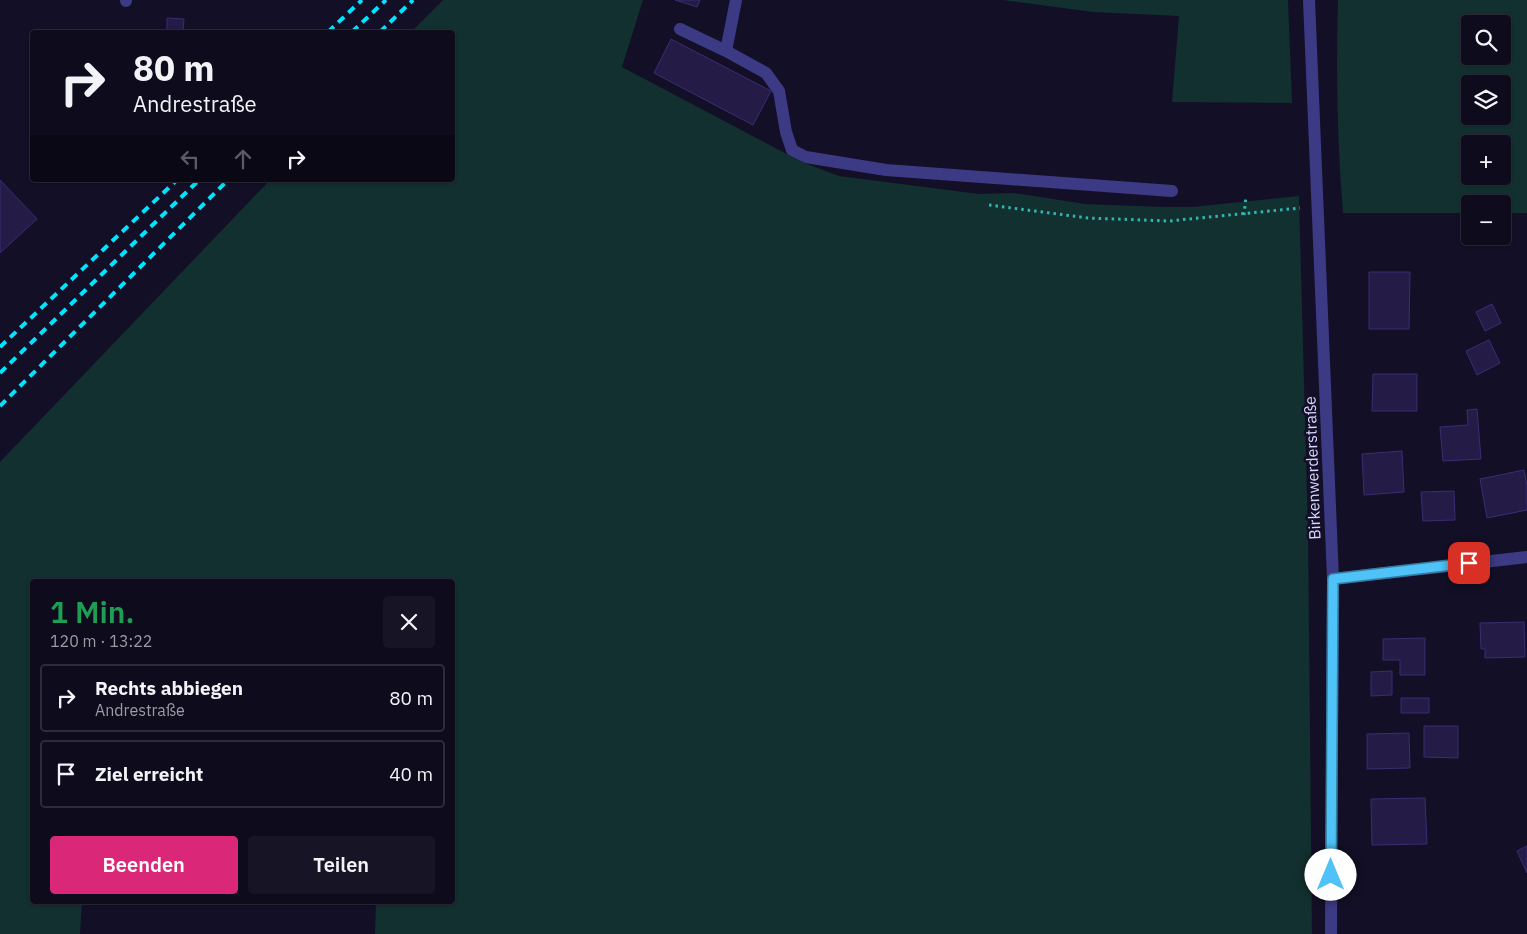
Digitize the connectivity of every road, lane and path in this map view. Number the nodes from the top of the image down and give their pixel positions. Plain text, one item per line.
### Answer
1 (736, 0) edge
2 (1309, 0) edge
3 (680, 29) dead end
4 (726, 51) junction
5 (1172, 191) dead end
6 (1246, 196) dead end
7 (989, 205) dead end
8 (1318, 206) junction
9 (1244, 215) junction
10 (1527, 557) edge
11 (1333, 579) junction
12 (1331, 934) edge

1 - 4 street
2 - 8 street, Birkenwerderstraße
3 - 4 street
4 - 5 street
6 - 9 path
7 - 9 path
8 - 9 path
8 - 11 street, Birkenwerderstraße
10 - 11 street
11 - 12 street, Birkenwerderstraße

